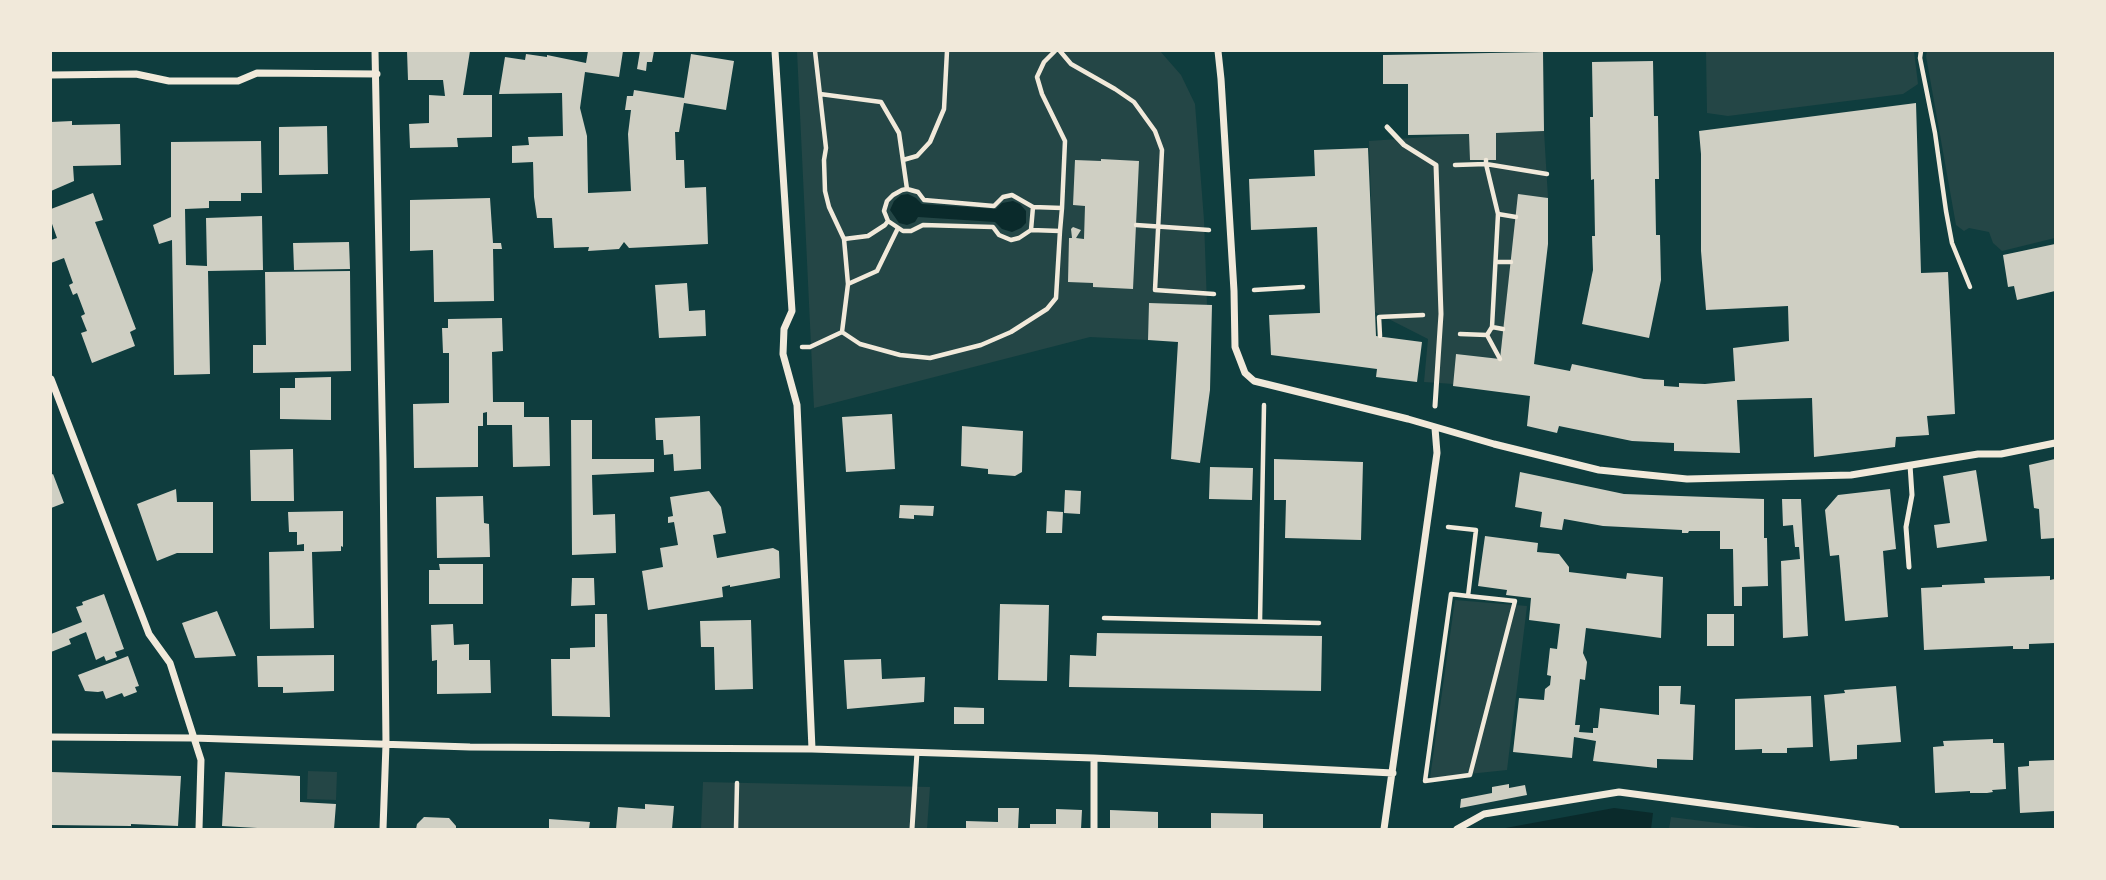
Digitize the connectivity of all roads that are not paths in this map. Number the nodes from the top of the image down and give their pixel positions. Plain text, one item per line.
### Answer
1 (375, 51) edge
2 (775, 51) edge
3 (1218, 51) edge
4 (377, 74) junction
5 (51, 75) edge
6 (1387, 127) dead end
7 (51, 379) edge
8 (1435, 407) dead end
9 (1435, 428) junction
10 (2055, 443) edge
11 (1910, 465) junction
12 (1909, 567) dead end
13 (51, 737) edge
14 (193, 738) junction
15 (386, 744) junction
16 (812, 749) junction
17 (917, 752) junction
18 (1094, 758) junction
19 (1393, 773) junction
20 (199, 829) edge
21 (383, 829) edge
22 (912, 829) edge
23 (1094, 829) edge
24 (1384, 829) edge
25 (1457, 829) edge
26 (1896, 829) edge

1 - 4 street
2 - 16 street
3 - 9 street
4 - 5 street
4 - 15 street
6 - 8 lane
7 - 14 street
9 - 11 street
9 - 19 street
10 - 11 street
11 - 12 lane
13 - 14 street
14 - 15 street
14 - 20 street
15 - 16 street
15 - 21 street
16 - 17 street
17 - 18 street
17 - 22 lane
18 - 19 street
18 - 23 street
19 - 24 street
25 - 26 street

